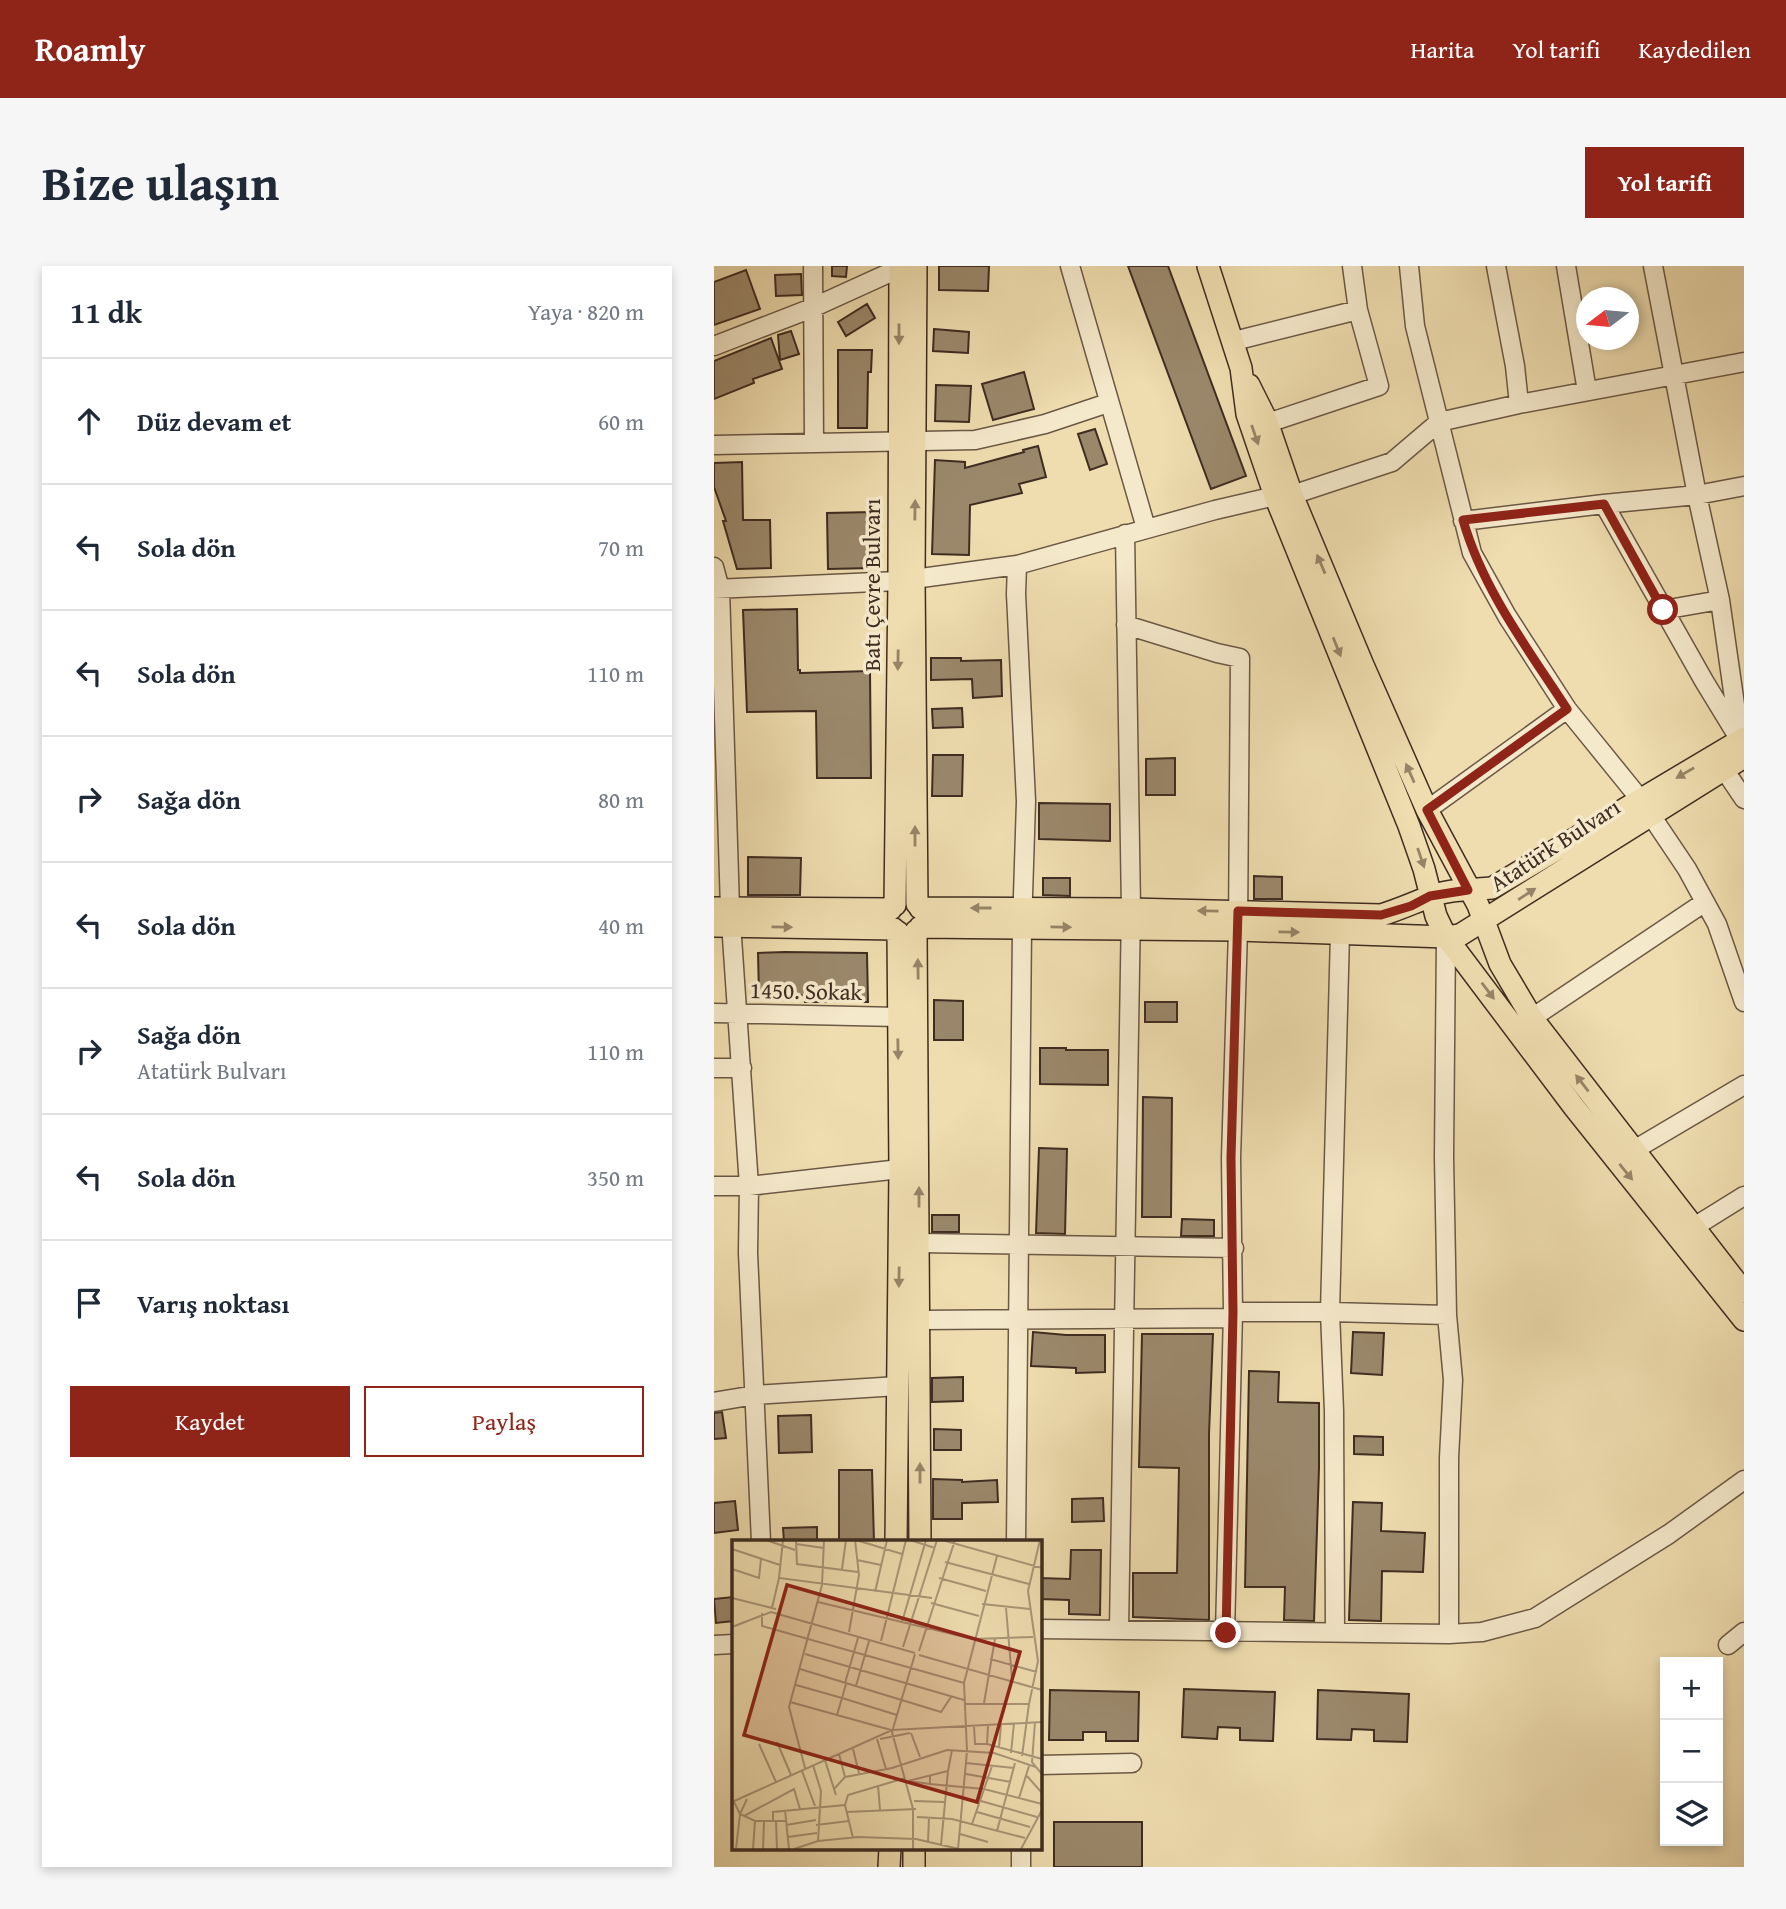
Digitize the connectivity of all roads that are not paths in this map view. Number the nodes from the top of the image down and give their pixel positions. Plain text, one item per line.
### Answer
1 (813, 266) edge
2 (1070, 266) edge
3 (1209, 266) edge
4 (1352, 266) edge
5 (1409, 266) edge
6 (1496, 266) edge
7 (1566, 266) edge
8 (1653, 266) edge
9 (905, 267) edge
10 (812, 308) junction
11 (1358, 310) junction
12 (1234, 341) junction
13 (714, 346) edge
14 (1744, 362) edge
15 (1241, 368) junction
16 (1675, 374) junction
17 (1587, 391) junction
18 (1108, 403) junction
19 (1519, 404) junction
20 (1439, 422) junction
21 (1268, 423) junction
22 (908, 442) junction
23 (814, 443) junction
24 (714, 445) edge
25 (1744, 486) edge
26 (1697, 495) junction
27 (1284, 496) junction
28 (1604, 504) junction
29 (1463, 520) junction
30 (1146, 528) junction
31 (1125, 534) junction
32 (1017, 565) junction
33 (714, 567) edge
34 (907, 580) junction
35 (717, 589) edge
36 (1720, 600) junction
37 (1663, 610) junction
38 (1126, 625) junction
39 (1567, 709) junction
40 (1743, 745) edge
41 (1719, 763) junction
42 (1744, 799) edge
43 (1646, 807) junction
44 (1427, 810) junction
45 (1468, 890) junction
46 (1430, 896) junction
47 (1705, 902) junction
48 (723, 917) edge
49 (1023, 917) junction
50 (906, 918) junction
51 (1130, 919) junction
52 (1238, 921) junction
53 (1483, 922) junction
54 (1340, 933) junction
55 (1446, 937) junction
56 (1744, 1002) edge
57 (714, 1013) edge
58 (738, 1014) junction
59 (898, 1017) junction
60 (1532, 1018) junction
61 (714, 1068) edge
62 (742, 1068) junction
63 (1744, 1086) edge
64 (1634, 1150) junction
65 (900, 1169) junction
66 (714, 1186) edge
67 (749, 1186) junction
68 (1744, 1196) edge
69 (1693, 1227) junction
70 (920, 1243) junction
71 (1019, 1244) junction
72 (1126, 1247) junction
73 (1234, 1248) junction
74 (1744, 1292) edge
75 (1331, 1312) junction
76 (1233, 1315) junction
77 (1447, 1315) junction
78 (1125, 1319) junction
79 (920, 1320) junction
80 (1018, 1320) junction
81 (1744, 1320) edge
82 (898, 1386) junction
83 (755, 1395) junction
84 (714, 1402) edge
85 (1744, 1480) edge
86 (761, 1540) edge
87 (896, 1540) edge
88 (920, 1540) edge
89 (1016, 1540) edge
90 (1041, 1629) edge
91 (1119, 1629) junction
92 (1335, 1632) junction
93 (1744, 1632) edge
94 (1226, 1633) junction
95 (1449, 1634) junction
96 (732, 1644) edge
97 (714, 1645) edge
98 (1728, 1646) dead end
99 (1132, 1763) dead end
100 (1041, 1765) edge

1 - 10 street
2 - 18 street
3 - 12 main road
4 - 11 street
5 - 20 street
6 - 19 street
7 - 17 street
8 - 16 street
9 - 10 street
9 - 22 main road, Batı Çevre Bulvarı
10 - 13 street
10 - 23 street
11 - 12 street
11 - 21 street
12 - 15 main road
14 - 16 street
15 - 21 main road
15 -> 27 main road
16 - 17 street
16 - 26 street
17 - 19 street
18 - 22 street
18 - 30 street
19 - 20 street
20 - 27 street
20 - 29 street
21 - 27 main road
22 - 23 street
22 - 34 main road, Batı Çevre Bulvarı
23 - 24 street
25 - 26 street
26 - 28 street
26 - 36 street
27 - 30 street
44 -> 27 main road
27 -> 46 main road
28 - 29 street
28 - 37 street
29 - 39 street
30 - 31 street
31 - 32 street
31 - 38 street
32 - 34 street
32 - 49 street
33 - 35 street
34 - 35 street
34 - 50 main road, Batı Çevre Bulvarı
35 - 48 street
36 - 37 street
36 - 40 street
37 - 40 street
38 - 51 street
38 - 52 street
39 - 43 street
39 - 44 street
40 - 41 main road, Atatürk Bulvarı
41 - 42 street
41 - 43 main road, Atatürk Bulvarı
43 - 45 main road, Atatürk Bulvarı
43 - 47 street
53 -> 43 main road, Atatürk Bulvarı
44 - 45 main road
45 - 46 main road, Atatürk Bulvarı
45 - 53 main road
46 - 52 main road, Atatürk Bulvarı
46 - 55 main road
47 - 56 street
47 - 60 street
48 - 50 main road, Atatürk Bulvarı
48 - 58 street
49 - 50 main road, Atatürk Bulvarı
49 - 51 main road, Atatürk Bulvarı
49 - 71 street
50 - 59 main road
70 -> 50 main road
51 - 52 main road, Atatürk Bulvarı
51 - 72 street
52 -> 54 main road, Atatürk Bulvarı
52 - 73 street
53 - 55 main road, Atatürk Bulvarı
53 - 60 main road
54 - 55 main road, Atatürk Bulvarı
54 - 75 street
55 - 77 street
55 -> 81 main road
57 - 58 street, 1450. Sokak
58 - 59 street, 1450. Sokak
58 - 62 street
59 -> 65 main road
64 -> 60 main road
61 - 62 street
62 - 67 street
63 - 64 street
64 - 69 main road
65 - 67 street
65 -> 82 main road
66 - 67 street
67 - 83 street
68 - 69 street
69 - 74 main road
70 - 71 street
70 - 79 main road
71 - 72 street
71 - 80 street
72 - 73 street
72 - 78 street
73 - 76 street
75 - 76 street
75 - 77 street
75 - 92 street
76 - 78 street
76 - 94 street
77 - 95 street
78 - 80 street
78 - 91 street
79 - 80 street
88 -> 79 main road
80 - 89 street
82 - 83 street
82 - 87 main road
83 - 84 street
83 - 86 street
85 - 95 street
90 - 91 street
91 - 94 street
92 - 94 street
92 - 95 street
93 - 98 street
96 - 97 street
99 - 100 street

